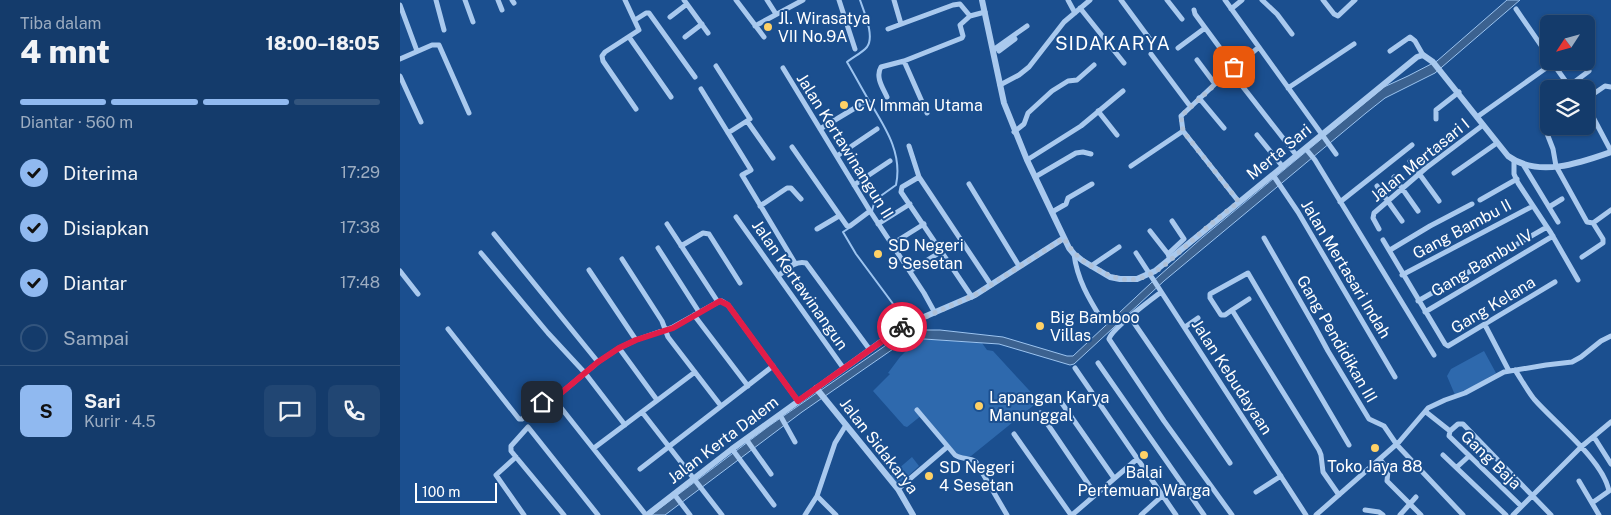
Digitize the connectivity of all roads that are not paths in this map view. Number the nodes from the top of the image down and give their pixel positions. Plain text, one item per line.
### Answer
1 (436, 0) edge
2 (465, 0) edge
3 (498, 0) edge
4 (625, 0) edge
5 (736, 0) edge
6 (768, 0) edge
7 (803, 0) edge
8 (839, 0) edge
9 (894, 0) edge
10 (982, 0) edge
11 (1068, 0) edge
12 (1090, 0) edge
13 (1121, 0) edge
14 (1167, 0) edge
15 (1225, 0) edge
16 (1242, 0) edge
17 (1262, 0) edge
18 (1323, 0) edge
19 (1355, 0) edge
20 (686, 2) edge
21 (952, 3) edge
22 (400, 5) edge
23 (1080, 8) junction
24 (1231, 9) junction
25 (1516, 9) dead end
26 (502, 10) dead end
27 (1194, 10) dead end
28 (985, 12) junction
29 (1075, 13) junction
30 (776, 14) junction
31 (670, 16) dead end
32 (970, 16) junction
33 (1182, 19) dead end
34 (636, 20) junction
35 (473, 22) dead end
36 (702, 24) junction
37 (901, 24) junction
38 (755, 26) junction
39 (1027, 26) dead end
40 (1205, 28) junction
41 (444, 30) dead end
42 (888, 30) dead end
43 (708, 33) dead end
44 (1292, 34) dead end
45 (629, 37) junction
46 (685, 37) dead end
47 (764, 37) dead end
48 (1015, 39) dead end
49 (1152, 42) dead end
50 (1354, 44) dead end
51 (1540, 44) edge
52 (1258, 47) junction
53 (1178, 48) dead end
54 (856, 49) dead end
55 (417, 51) junction
56 (1390, 51) dead end
57 (994, 52) junction
58 (1151, 54) dead end
59 (1424, 55) junction
60 (400, 60) edge
61 (1197, 60) dead end
62 (904, 61) junction
63 (1124, 63) dead end
64 (1094, 65) dead end
65 (716, 66) dead end
66 (783, 68) dead end
67 (1233, 70) junction
68 (1542, 70) edge
69 (1589, 71) dead end
70 (400, 76) edge
71 (695, 77) dead end
72 (1577, 80) edge
73 (1215, 84) junction
74 (1000, 85) junction
75 (1611, 87) edge
76 (1288, 88) junction
77 (701, 89) dead end
78 (1123, 91) dead end
79 (1459, 92) junction
80 (1595, 93) edge
81 (671, 97) dead end
82 (887, 97) dead end
83 (1199, 98) junction
84 (865, 102) dead end
85 (1190, 106) junction
86 (636, 109) dead end
87 (1098, 111) junction
88 (469, 113) dead end
89 (927, 113) dead end
90 (1477, 117) junction
91 (1436, 119) dead end
92 (747, 121) junction
93 (1595, 121) edge
94 (421, 122) dead end
95 (1483, 125) junction
96 (820, 128) junction
97 (1224, 128) dead end
98 (877, 129) dead end
99 (1183, 131) junction
100 (1014, 132) junction
101 (728, 133) junction
102 (1117, 135) dead end
103 (1257, 135) dead end
104 (1547, 135) edge
105 (1322, 136) junction
106 (1497, 142) junction
107 (1412, 145) dead end
108 (909, 146) dead end
109 (792, 147) dead end
110 (1306, 150) junction
111 (1611, 151) edge
112 (1091, 154) dead end
113 (1336, 154) dead end
114 (836, 156) junction
115 (1297, 156) junction
116 (773, 158) dead end
117 (1026, 160) junction
118 (890, 161) dead end
119 (1410, 161) dead end
120 (1514, 161) junction
121 (1131, 166) dead end
122 (1524, 166) junction
123 (1556, 166) junction
124 (1283, 167) junction
125 (1454, 173) dead end
126 (1418, 174) junction
127 (919, 176) junction
128 (1274, 176) junction
129 (1035, 177) junction
130 (1394, 177) dead end
131 (1516, 179) junction
132 (969, 184) dead end
133 (1092, 184) dead end
134 (854, 185) junction
135 (1377, 186) dead end
136 (1403, 188) junction
137 (801, 199) dead end
138 (1562, 199) dead end
139 (1480, 200) dead end
140 (1388, 201) junction
141 (1439, 201) dead end
142 (1239, 202) junction
143 (1340, 202) junction
144 (910, 204) junction
145 (1472, 204) dead end
146 (760, 206) junction
147 (1533, 206) junction
148 (1549, 207) junction
149 (1611, 210) edge
150 (1418, 211) dead end
151 (870, 212) junction
152 (1052, 212) junction
153 (839, 216) junction
154 (736, 217) dead end
155 (1172, 220) dead end
156 (1402, 221) dead end
157 (1558, 222) dead end
158 (1593, 223) junction
159 (667, 224) dead end
160 (878, 224) junction
161 (924, 224) junction
162 (1547, 227) junction
163 (1379, 228) dead end
164 (816, 230) dead end
165 (1150, 230) dead end
166 (494, 234) dead end
167 (1553, 236) junction
168 (1064, 238) junction
169 (1264, 238) dead end
170 (1383, 240) dead end
171 (892, 244) junction
172 (681, 246) junction
173 (1119, 247) dead end
174 (658, 248) dead end
175 (1390, 250) junction
176 (942, 251) junction
177 (481, 252) dead end
178 (1074, 254) junction
179 (1136, 254) dead end
180 (1169, 257) junction
181 (1582, 257) dead end
182 (622, 259) dead end
183 (795, 263) junction
184 (1020, 266) junction
185 (1091, 266) junction
186 (589, 270) dead end
187 (400, 271) edge
188 (910, 271) junction
189 (1402, 275) junction
190 (778, 276) junction
191 (1151, 278) junction
192 (1578, 280) dead end
193 (1555, 282) dead end
194 (740, 284) dead end
195 (992, 285) junction
196 (1160, 291) junction
197 (418, 294) dead end
198 (972, 297) junction
199 (1249, 299) dead end
200 (719, 301) junction
201 (1418, 301) junction
202 (1232, 310) junction
203 (1425, 312) junction
204 (935, 313) junction
205 (696, 314) junction
206 (1130, 317) junction
207 (1198, 318) dead end
208 (1102, 320) dead end
209 (1485, 325) junction
210 (1185, 327) junction
211 (448, 329) dead end
212 (665, 330) junction
213 (1611, 336) edge
214 (636, 340) junction
215 (619, 348) junction
216 (870, 350) junction
217 (1434, 356) dead end
218 (598, 362) junction
219 (1098, 363) dead end
220 (773, 366) junction
221 (1075, 368) dead end
222 (844, 369) junction
223 (1512, 371) junction
224 (695, 372) junction
225 (585, 373) junction
226 (1395, 377) dead end
227 (748, 386) junction
228 (817, 389) junction
229 (554, 399) junction
230 (657, 400) junction
231 (798, 401) junction
232 (1061, 402) dead end
233 (722, 406) junction
234 (917, 410) dead end
235 (642, 412) junction
236 (1426, 412) junction
237 (1040, 413) dead end
238 (780, 416) junction
239 (1611, 422) edge
240 (625, 425) junction
241 (846, 425) junction
242 (1450, 431) junction
243 (1014, 434) dead end
244 (1594, 436) junction
245 (747, 440) junction
246 (795, 442) dead end
247 (1396, 444) junction
248 (1350, 445) dead end
249 (947, 447) junction
250 (1581, 447) junction
251 (594, 448) junction
252 (670, 448) junction
253 (733, 451) junction
254 (1443, 454) dead end
255 (1469, 456) junction
256 (516, 457) junction
257 (1137, 459) junction
258 (1380, 459) junction
259 (1230, 463) dead end
260 (1611, 464) edge
261 (1457, 468) junction
262 (640, 469) dead end
263 (771, 474) dead end
264 (1281, 476) junction
265 (1114, 478) junction
266 (694, 480) junction
267 (1579, 481) dead end
268 (898, 489) junction
269 (1256, 492) dead end
270 (1095, 494) junction
271 (674, 495) junction
272 (1339, 495) junction
273 (1532, 495) junction
274 (817, 496) junction
275 (1162, 496) junction
276 (1416, 497) dead end
277 (1592, 503) junction
278 (1409, 504) junction
279 (774, 505) dead end
280 (1520, 506) junction
281 (1365, 510) dead end
282 (650, 514) edge
283 (524, 515) edge
284 (564, 515) edge
285 (598, 515) edge
286 (690, 515) edge
287 (722, 515) edge
288 (805, 515) edge
289 (836, 515) edge
290 (913, 515) edge
291 (1008, 515) edge
292 (1072, 515) edge
293 (1140, 515) edge
294 (1176, 515) edge
295 (1204, 515) edge
296 (1232, 515) edge
297 (1306, 515) edge
298 (1316, 515) edge
299 (1383, 515) edge
300 (1400, 515) edge
301 (1421, 515) edge
302 (1463, 515) edge
303 (1506, 515) edge
304 (1513, 515) edge
305 (1551, 515) edge
306 (1599, 515) edge

1 - 41 street
2 - 35 street
3 - 26 street
4 - 34 street
5 - 38 street
6 - 30 street
7 - 30 street
8 - 54 street
9 - 37 street
10 - 28 street, Merta Sari
11 - 29 street
12 - 23 street
13 - 49 street
14 - 33 street
15 - 24 street
16 - 24 street
17 - 44 street
18 - 19 street
20 - 31 street
20 - 36 street
21 - 32 street
21 - 37 street
22 - 55 street
23 - 29 street
23 - 63 street
24 - 52 street
25 - 51 street
27 - 40 street
28 - 32 street
28 - 57 street, Merta Sari
29 - 74 street
30 - 38 street
32 - 62 street
34 - 45 street
34 - 71 street
36 - 43 street
36 - 46 street
37 - 42 street
38 - 47 street
39 - 57 street
40 - 53 street
40 - 67 street
45 - 81 street
45 - 86 street
48 - 57 street
50 - 76 street
52 - 67 street
52 - 76 street
55 - 60 street
55 - 88 street
56 - 59 street
57 - 74 street, Merta Sari
58 - 85 street
59 - 79 street
59 - 105 street, Merta Sari
61 - 73 street
62 - 82 street
62 - 89 street
64 - 100 street
65 - 92 street
66 - 96 street, Jalan Kertawinangun II
67 - 73 street
67 - 115 street
68 - 90 street
69 - 72 street
70 - 94 street
73 - 83 street
74 - 100 street, Merta Sari
75 - 80 street
76 - 105 street
77 - 101 street
78 - 87 street
79 - 90 street
79 - 91 street
83 - 85 street
83 - 97 street
84 - 96 street
85 - 99 street
87 - 102 street
87 - 117 street
90 - 95 street
92 - 101 street
92 - 116 street
93 - 111 street
95 - 106 street
95 - 126 street, Jalan Mertasari I
96 - 114 street, Jalan Kertawinangun II
98 - 114 street
99 - 121 street
99 - 142 street
100 - 117 street, Merta Sari
101 - 146 street
103 - 124 street
104 - 123 street
105 - 110 street, Merta Sari
105 - 113 street
106 - 120 street
106 - 125 street
107 - 143 street
108 - 127 street
109 - 153 street
110 - 115 street, Merta Sari
110 - 143 street
111 - 123 street
112 - 129 street
114 - 134 street, Jalan Kertawinangun II
115 - 124 street, Merta Sari
117 - 129 street, Merta Sari
118 - 134 street
119 - 126 street
120 - 122 street
120 - 131 street
122 - 123 street
122 - 148 street
123 - 158 street
124 - 128 street, Merta Sari
126 - 136 street, Jalan Mertasari I
126 - 141 street
127 - 144 street
127 - 195 street
128 - 142 street, Merta Sari
128 - 226 street, Jalan Mertasari Indah
129 - 152 street, Merta Sari
130 - 136 street
131 - 139 street
131 - 147 street
132 - 184 street
133 - 152 street
134 - 151 street, Jalan Kertawinangun II
135 - 140 street
136 - 140 street, Jalan Mertasari I
136 - 150 street
137 - 146 street
138 - 148 street
140 - 156 street
140 - 163 street, Jalan Mertasari I
142 - 180 street, Merta Sari
143 - 217 street
144 - 160 street
144 - 161 street
145 - 175 street
146 - 183 street
147 - 162 street
147 - 189 street, Gang Bambu II
148 - 157 street
149 - 158 street
151 - 153 street
151 - 160 street, Jalan Kertawinangun II
152 - 168 street, Merta Sari
153 - 164 street
154 - 190 street, Jalan Kertawinangun
155 - 180 street
158 - 181 street
159 - 172 street
160 - 171 street, Jalan Kertawinangun II
161 - 171 street
161 - 176 street
162 - 167 street
162 - 201 street
165 - 180 street
166 - 218 street
167 - 192 street
167 - 203 street, Gang Bambu IV
168 - 178 street, Merta Sari
168 - 184 street
169 - 247 street, Gang Pendidikan III
170 - 175 street, Gang Kelana
171 - 188 street, Jalan Kertawinangun II
172 - 194 street
172 - 200 street
173 - 185 street
174 - 205 street
175 - 189 street, Gang Kelana
176 - 188 street
176 - 198 street
177 - 225 street
178 - 185 street, Merta Sari
178 - 208 street
179 - 191 street, Jalan Kebudayaan
180 - 191 street, Merta Sari
182 - 212 street
183 - 190 street
183 - 216 street
184 - 195 street
185 - 191 street, Merta Sari
186 - 214 street
187 - 197 street
188 - 204 street, Jalan Kertawinangun II
189 - 201 street, Gang Kelana
190 - 222 street, Jalan Kertawinangun
191 - 196 street, Jalan Kebudayaan
193 - 209 street, Gang Kelana
195 - 198 street
196 - 206 street
196 - 210 street, Jalan Kebudayaan
198 - 204 street
199 - 202 street
200 - 205 street
200 - 220 street
201 - 203 street, Gang Kelana
202 - 248 street
202 - 272 street
203 - 209 street, Gang Kelana
204 - 216 street
205 - 212 street
205 - 227 street
206 - 259 street
206 - 296 street
207 - 210 street
209 - 223 street
210 - 264 street, Jalan Kebudayaan
211 - 229 street
212 - 214 street
212 - 224 street
213 - 223 street
214 - 215 street
215 - 218 street
215 - 230 street
216 - 222 street
218 - 225 street
219 - 295 street
220 - 227 street
220 - 231 street
221 - 257 street
222 - 228 street
223 - 236 street
223 - 250 street
224 - 230 street
224 - 233 street
225 - 229 street
225 - 240 street
227 - 233 street
228 - 231 street, Jalan Kerta Dalem
228 - 241 street, Jalan Sidakarya
229 - 251 street
230 - 235 street
231 - 238 street, Jalan Kerta Dalem
232 - 265 street
233 - 252 street
234 - 249 street
235 - 240 street
235 - 252 street
236 - 242 street, Gang Baja
236 - 247 street
237 - 270 street
238 - 245 street, Jalan Kerta Dalem
238 - 246 street
239 - 244 street
240 - 251 street
241 - 268 street, Jalan Sidakarya
241 - 274 street
242 - 255 street, Gang Baja
242 - 273 street, Gang Baja
243 - 292 street
244 - 250 street
244 - 260 street
245 - 253 street, Jalan Kerta Dalem
245 - 263 street
247 - 258 street
247 - 302 street, Gang Pendidikan III
249 - 268 street
249 - 291 street
250 - 273 street
250 - 277 street
251 - 282 street
252 - 262 street
252 - 266 street
253 - 266 street, Jalan Kerta Dalem
253 - 279 street
254 - 261 street
255 - 261 street
255 - 280 street, Gang Baja
256 - 283 street
256 - 284 street
256 - 285 street
257 - 265 street
257 - 275 street
258 - 272 street
258 - 278 street
261 - 303 street
264 - 269 street
264 - 297 street, Jalan Kebudayaan
265 - 270 street
266 - 271 street, Jalan Kerta Dalem
266 - 287 street
267 - 277 street
268 - 290 street, Jalan Sidakarya
270 - 292 street
271 - 282 street, Jalan Kerta Dalem
271 - 286 street
272 - 298 street
273 - 280 street
273 - 305 street
274 - 288 street
274 - 289 street
275 - 293 street
275 - 294 street
276 - 278 street
277 - 306 street
278 - 300 street
278 - 301 street
280 - 304 street
281 - 299 street

